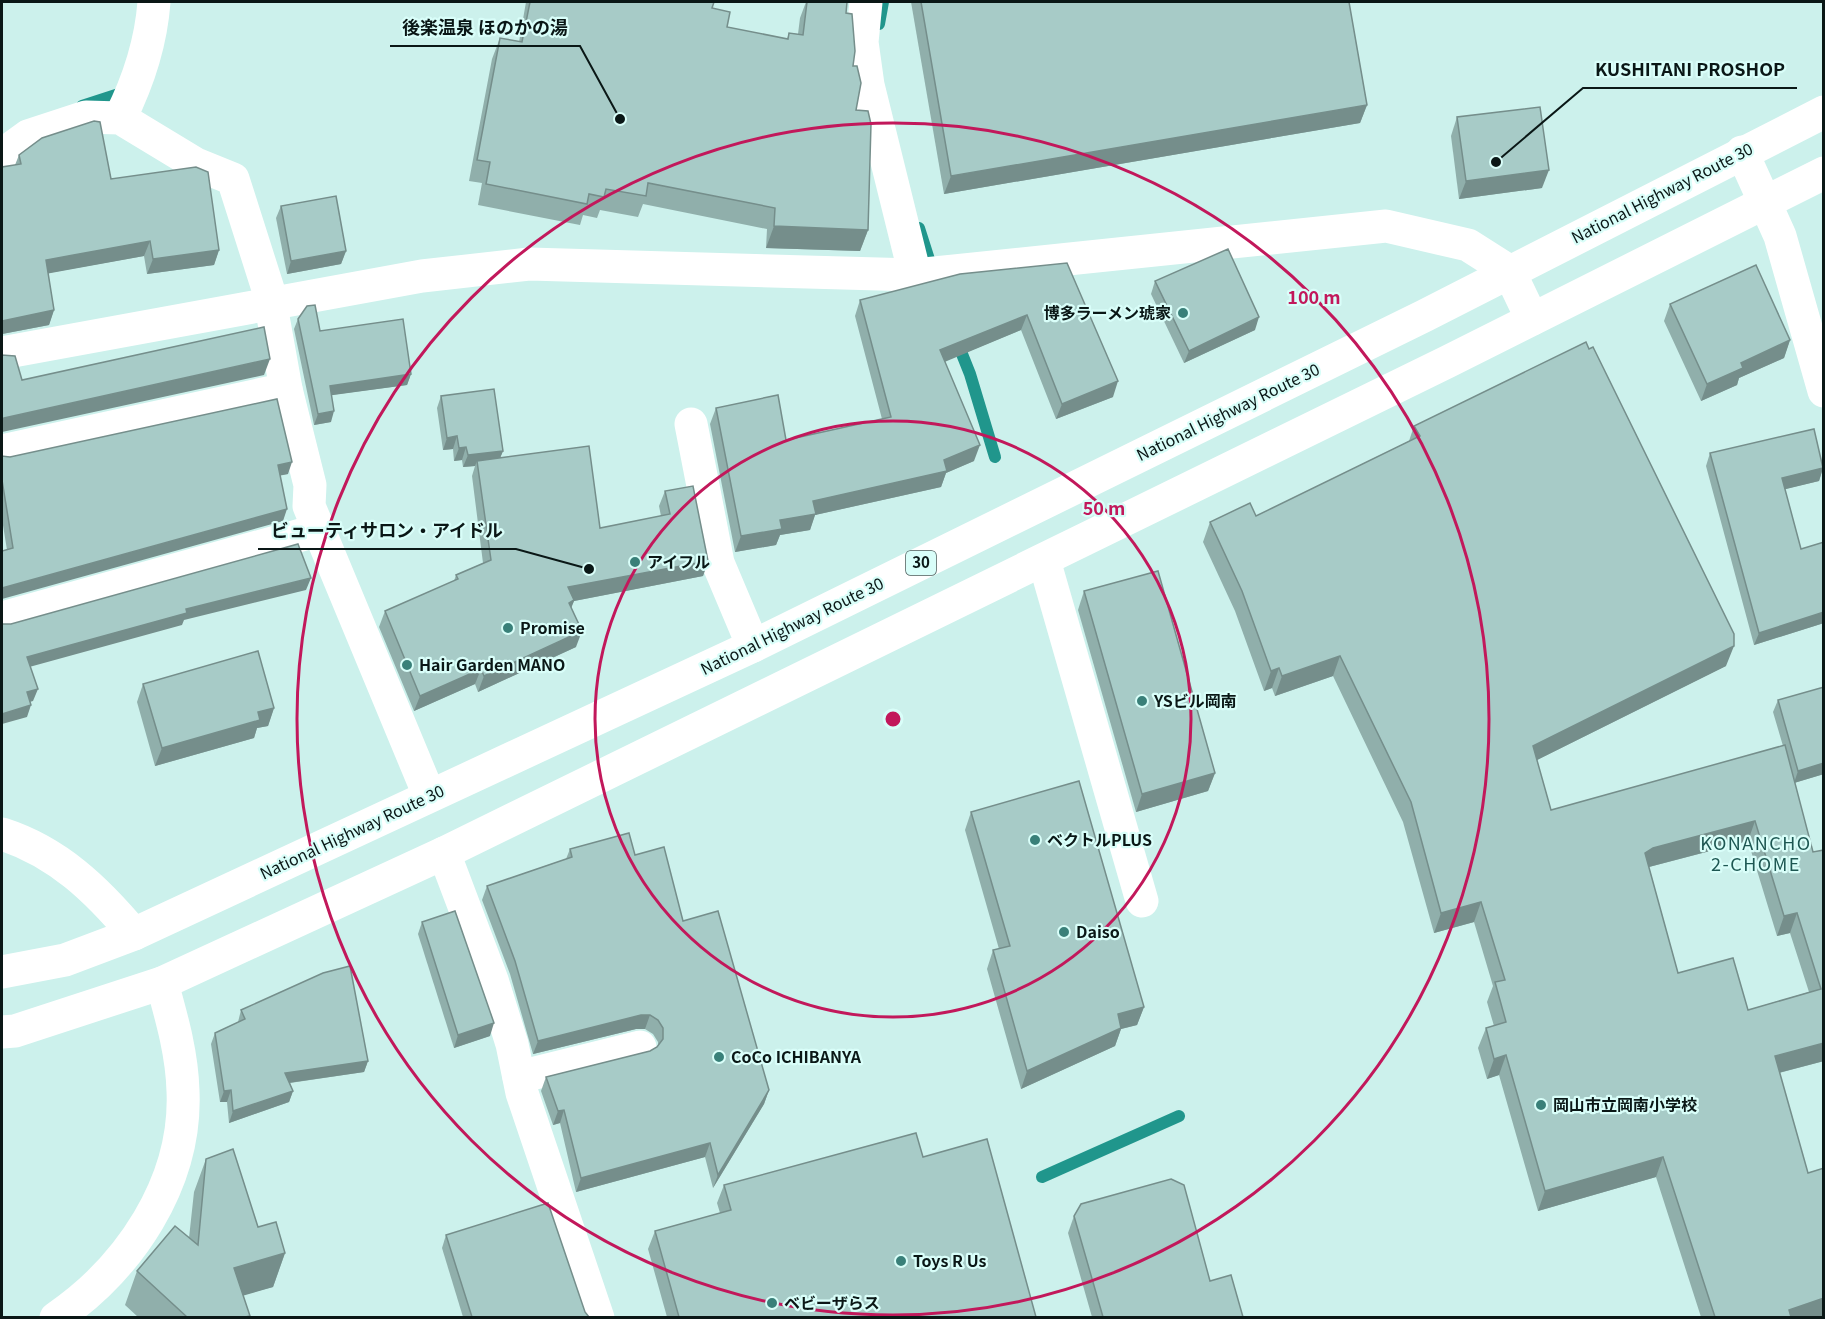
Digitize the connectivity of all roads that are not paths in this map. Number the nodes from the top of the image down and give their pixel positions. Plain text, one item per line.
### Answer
1 (154, 2) edge
2 (866, 2) edge
3 (1824, 112) edge
4 (120, 118) junction
5 (1742, 152) junction
6 (2, 155) edge
7 (1824, 173) edge
8 (1767, 201) junction
9 (1509, 271) junction
10 (929, 274) junction
11 (271, 304) junction
12 (1532, 319) junction
13 (2, 353) edge
14 (285, 389) junction
15 (1824, 391) edge
16 (691, 424) dead end
17 (2, 450) edge
18 (319, 530) junction
19 (1044, 560) junction
20 (2, 618) edge
21 (753, 646) junction
22 (699, 671) junction
23 (720, 717) junction
24 (429, 795) junction
25 (2, 834) edge
26 (444, 853) junction
27 (1142, 901) dead end
28 (135, 934) junction
29 (2, 972) edge
30 (162, 984) junction
31 (2, 1032) edge
32 (640, 1047) dead end
33 (519, 1077) junction
34 (56, 1317) edge
35 (598, 1317) edge

1 - 4 main road
2 - 10 main road
3 - 5 main road, National Highway Route 30 / 30
4 - 6 main road
4 - 11 main road
5 - 8 main road
5 - 9 main road, National Highway Route 30 / 30
7 - 8 main road
8 - 12 main road
8 - 15 main road
9 - 10 main road
9 - 12 main road
9 - 21 main road, National Highway Route 30 / 30
10 - 11 main road
11 - 13 main road
11 - 14 main road
12 - 19 main road
14 - 17 main road
14 - 18 main road
16 - 21 main road
18 - 20 main road
18 - 24 main road
19 - 23 main road
19 - 27 main road
21 - 22 main road, National Highway Route 30 / 30
22 - 23 main road
22 - 24 main road, National Highway Route 30 / 30
23 - 26 main road
24 - 28 main road, National Highway Route 30 / 30
25 - 28 main road
26 - 30 main road
26 - 33 main road
28 - 29 main road, National Highway Route 30 / 30
30 - 31 main road
30 - 34 main road
32 - 33 main road
33 - 35 main road

